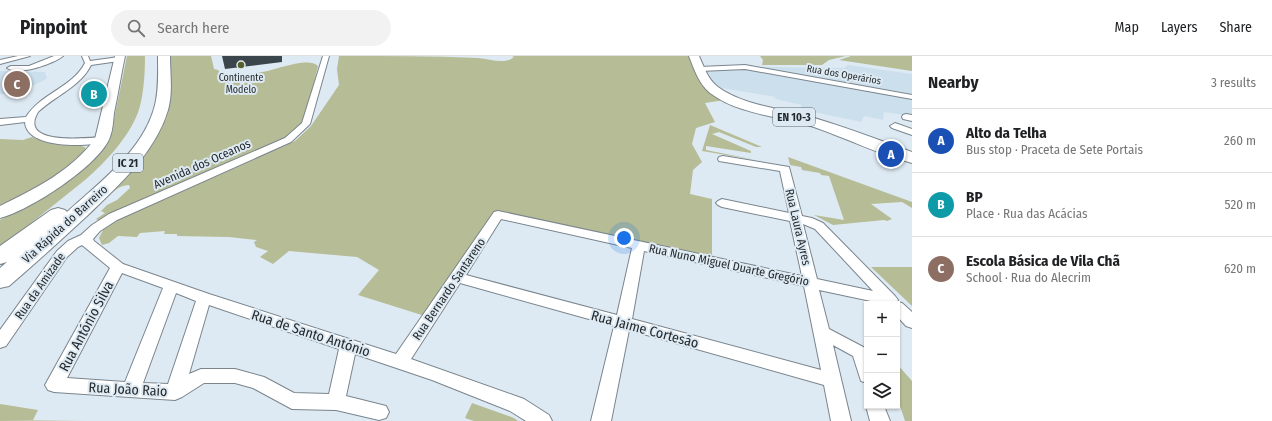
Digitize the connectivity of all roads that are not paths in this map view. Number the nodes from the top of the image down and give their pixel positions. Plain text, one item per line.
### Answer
1 (27, 56) edge
2 (60, 56) edge
3 (164, 56) edge
4 (694, 56) edge
5 (120, 58) edge
6 (86, 59) edge
7 (325, 59) edge
8 (0, 62) edge
9 (11, 68) dead end
10 (700, 69) junction
11 (149, 88) dead end
12 (912, 97) edge
13 (29, 119) junction
14 (0, 122) edge
15 (895, 126) dead end
16 (912, 132) edge
17 (102, 140) junction
18 (912, 158) edge
19 (723, 159) dead end
20 (722, 203) dead end
21 (0, 213) edge
22 (58, 214) junction
23 (498, 215) joint
24 (797, 218) junction
25 (86, 238) junction
26 (639, 245) junction
27 (0, 257) edge
28 (0, 264) edge
29 (118, 267) junction
30 (457, 277) junction
31 (0, 280) edge
32 (811, 283) junction
33 (170, 286) junction
34 (204, 298) junction
35 (882, 301) edge
36 (891, 301) edge
37 (900, 310) edge
38 (912, 322) edge
39 (624, 323) junction
40 (821, 332) junction
41 (0, 342) edge
42 (348, 346) junction
43 (400, 362) junction
44 (866, 373) edge
45 (832, 380) junction
46 (54, 385) joint
47 (131, 390) junction
48 (175, 392) junction
49 (336, 402) junction
50 (876, 409) edge
51 (379, 412) dead end
52 (542, 421) edge
53 (601, 421) edge
54 (841, 421) edge
55 (880, 421) edge

1 - 8 street
2 - 9 street
3 - 31 highway, Via Rápida do Barreiro / IC 21
4 - 10 main road, EN 10-3
5 - 6 street
5 - 17 main road
6 - 13 street
7 - 25 street, Avenida dos Oceanos
10 - 12 street, Rua dos Operários
10 - 18 main road, EN 10-3
11 - 22 highway, Via Rápida do Barreiro / IC 21
13 - 14 street
13 - 17 street
15 - 16 street
17 - 21 main road
19 - 24 street, Rua Laura Ayres
20 - 24 street
22 - 27 highway
22 - 28 highway, Via Rápida do Barreiro / IC 21
23 - 26 street, Rua Nuno Miguel Duarte Gregório
23 - 30 street, Rua Bernardo Santareno
24 - 32 street, Rua Laura Ayres
24 - 36 street
25 - 29 street, Rua de Santo António
25 - 41 street, Rua da Amizade
26 - 32 street, Rua Nuno Miguel Duarte Gregório
26 - 39 street
29 - 33 street, Rua de Santo António
29 - 46 street, Rua António Silva
30 - 39 street, Rua Jaime Cortesão
30 - 43 street, Rua Bernardo Santareno
32 - 35 street, Rua Nuno Miguel Duarte Gregório
32 - 40 street, Rua Laura Ayres
33 - 34 street, Rua de Santo António
33 - 47 street
34 - 42 street, Rua de Santo António
34 - 48 street
37 - 38 street
39 - 45 street, Rua Jaime Cortesão
39 - 53 street
40 - 44 street
40 - 45 street, Rua Laura Ayres
42 - 43 street, Rua de Santo António
42 - 49 street
43 - 52 street, Rua de Santo António
45 - 54 street, Rua Laura Ayres
46 - 47 street, Rua João Raio
47 - 48 street, Rua João Raio
48 - 49 street, Rua João Raio
49 - 51 street, Rua João Raio
50 - 55 street

